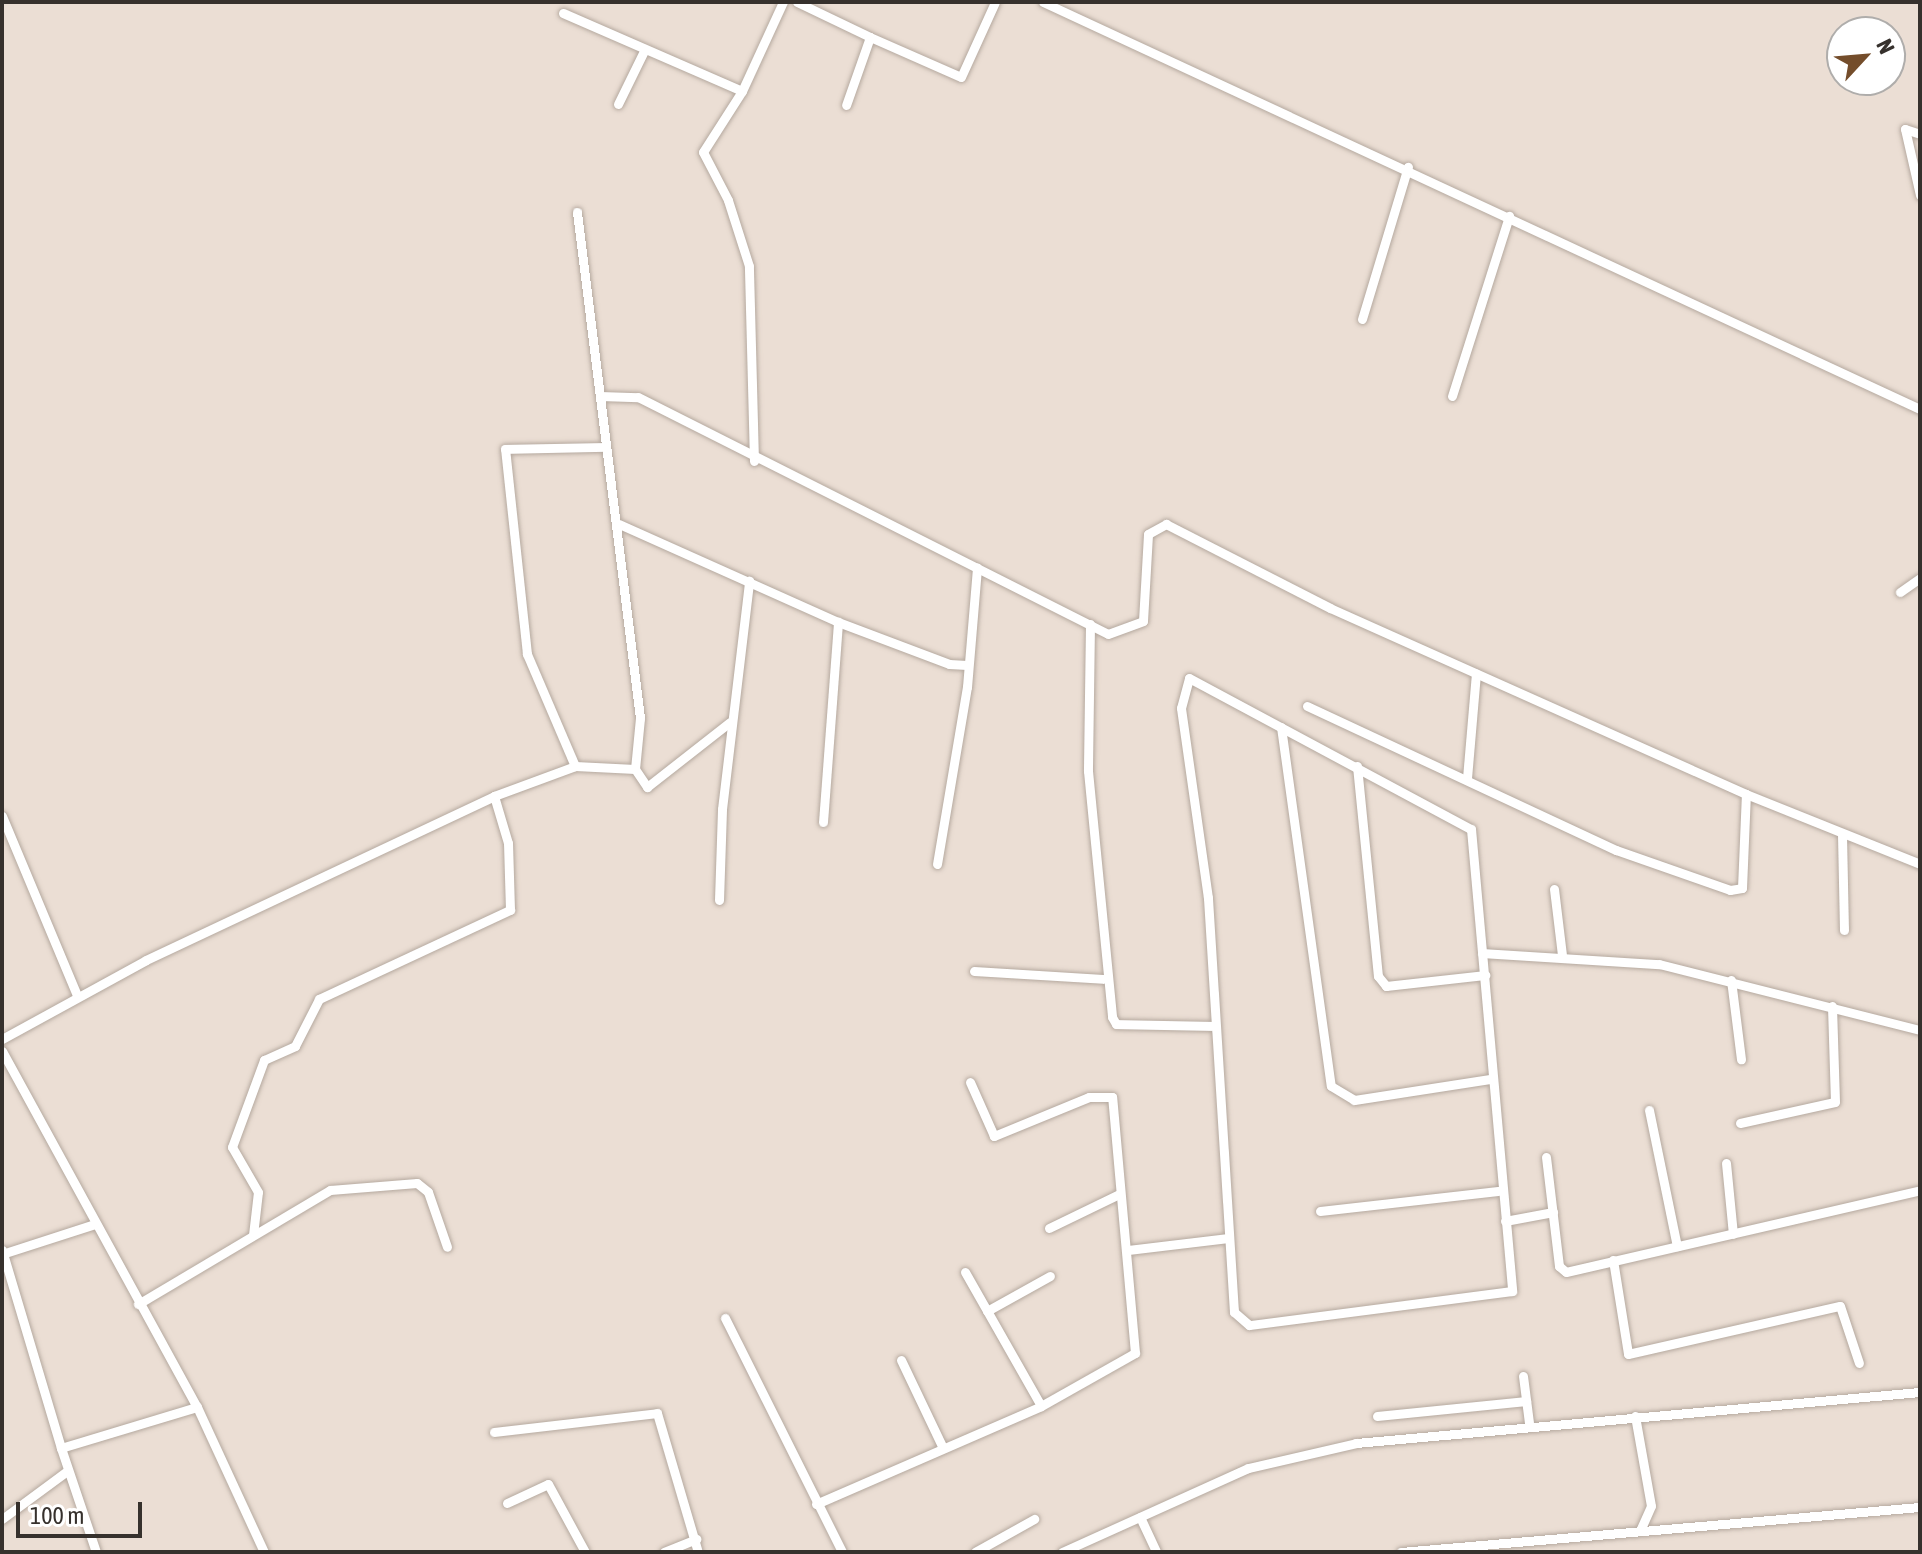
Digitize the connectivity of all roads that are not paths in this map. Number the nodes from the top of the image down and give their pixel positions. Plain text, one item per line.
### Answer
1 (783, 2) edge
2 (797, 2) edge
3 (995, 2) edge
4 (1043, 2) edge
5 (563, 13) dead end
6 (870, 37) junction
7 (644, 51) junction
8 (742, 91) junction
9 (618, 104) dead end
10 (846, 105) dead end
11 (1920, 134) edge
12 (1920, 146) edge
13 (1910, 162) junction
14 (1408, 167) junction
15 (1920, 195) edge
16 (577, 212) dead end
17 (1509, 216) junction
18 (1362, 319) dead end
19 (600, 396) junction
20 (1452, 396) dead end
21 (1920, 409) edge
22 (602, 447) junction
23 (754, 461) junction
24 (619, 524) junction
25 (977, 567) junction
26 (1920, 578) edge
27 (749, 581) junction
28 (1900, 592) dead end
29 (838, 622) junction
30 (1090, 624) junction
31 (967, 665) junction
32 (1476, 673) junction
33 (1307, 706) dead end
34 (730, 722) junction
35 (1281, 727) junction
36 (575, 766) junction
37 (1357, 766) junction
38 (635, 769) junction
39 (1467, 778) junction
40 (1746, 794) junction
41 (494, 796) junction
42 (2, 816) edge
43 (823, 822) dead end
44 (1842, 835) junction
45 (937, 864) dead end
46 (1920, 864) edge
47 (1554, 889) dead end
48 (719, 900) dead end
49 (1844, 930) dead end
50 (1482, 953) junction
51 (1562, 955) junction
52 (974, 971) dead end
53 (1485, 975) junction
54 (1103, 979) junction
55 (1731, 980) junction
56 (77, 995) junction
57 (1832, 1006) junction
58 (1211, 1026) junction
59 (1920, 1030) edge
60 (2, 1039) edge
61 (2, 1051) edge
62 (1741, 1059) dead end
63 (1490, 1079) junction
64 (970, 1082) dead end
65 (1649, 1110) dead end
66 (1740, 1123) dead end
67 (1546, 1157) dead end
68 (1726, 1163) dead end
69 (1498, 1191) junction
70 (1119, 1194) junction
71 (1919, 1194) edge
72 (1320, 1211) dead end
73 (1553, 1212) junction
74 (1505, 1221) junction
75 (95, 1224) junction
76 (1049, 1228) dead end
77 (1733, 1234) junction
78 (253, 1235) junction
79 (1228, 1238) junction
80 (1677, 1246) junction
81 (447, 1247) dead end
82 (1128, 1250) junction
83 (2, 1252) edge
84 (1613, 1260) junction
85 (965, 1272) dead end
86 (1050, 1276) dead end
87 (138, 1304) junction
88 (987, 1311) junction
89 (725, 1318) dead end
90 (901, 1360) dead end
91 (1859, 1363) dead end
92 (1523, 1376) dead end
93 (1920, 1392) edge
94 (1526, 1401) junction
95 (1041, 1406) junction
96 (197, 1407) junction
97 (1377, 1416) dead end
98 (1635, 1416) junction
99 (1529, 1423) junction
100 (494, 1432) dead end
101 (942, 1446) junction
102 (61, 1448) junction
103 (67, 1471) junction
104 (507, 1503) dead end
105 (816, 1504) junction
106 (1920, 1507) edge
107 (1140, 1517) junction
108 (2, 1519) edge
109 (1034, 1519) dead end
110 (1641, 1528) junction
111 (696, 1539) junction
112 (96, 1552) edge
113 (264, 1552) edge
114 (585, 1552) edge
115 (664, 1552) edge
116 (698, 1552) edge
117 (842, 1552) edge
118 (975, 1552) edge
119 (1062, 1552) edge
120 (1156, 1552) edge
121 (1401, 1552) edge

1 - 8 street
2 - 6 street
3 - 6 street
4 - 14 street
5 - 7 street
6 - 10 street
7 - 8 street
7 - 9 street
8 - 23 street
11 - 13 street
12 - 13 street
13 - 15 street
14 - 17 street
14 - 18 street
16 - 19 street
17 - 20 street
17 - 21 street
19 - 22 street
19 - 23 street
22 - 24 street
22 - 36 street
23 - 25 street
24 - 27 street
24 - 38 street
25 - 30 street
25 - 31 street
26 - 28 street
27 - 29 street
27 - 34 street
29 - 31 street
29 - 43 street
30 - 32 street
30 - 54 street
31 - 45 street
32 - 39 street
32 - 40 street
33 - 39 street
34 - 38 street
34 - 48 street
35 - 37 street
35 - 58 street
35 - 63 street
36 - 38 street
36 - 41 street
37 - 50 street
37 - 53 street
39 - 40 street
40 - 44 street
41 - 56 street
41 - 78 street
42 - 56 street
44 - 46 street
44 - 49 street
47 - 51 street
50 - 51 street
50 - 53 street
51 - 55 street
52 - 54 street
53 - 63 street
54 - 58 street
55 - 57 street
55 - 62 street
56 - 60 street
57 - 59 street
57 - 66 street
58 - 79 street
61 - 75 street
63 - 69 street
64 - 70 street
65 - 80 street
67 - 73 street
68 - 77 street
69 - 72 street
69 - 74 street
70 - 76 street
70 - 82 street
71 - 77 street
73 - 74 street
73 - 84 street
74 - 79 street
75 - 83 street
75 - 87 street
77 - 80 street
78 - 81 street
78 - 87 street
79 - 82 street
80 - 84 street
82 - 95 street
83 - 102 street
84 - 91 street
85 - 88 street
86 - 88 street
87 - 96 street
88 - 95 street
89 - 105 street
90 - 101 street
92 - 94 street
93 - 98 street
94 - 97 street
94 - 99 street
95 - 101 street
96 - 102 street
96 - 113 street
98 - 99 street
98 - 110 street
99 - 107 street
100 - 111 street
101 - 105 street
102 - 103 street
103 - 108 street
103 - 112 street
104 - 114 street
105 - 117 street
106 - 110 street
107 - 119 street
107 - 120 street
109 - 118 street
110 - 121 street
111 - 115 street
111 - 116 street

